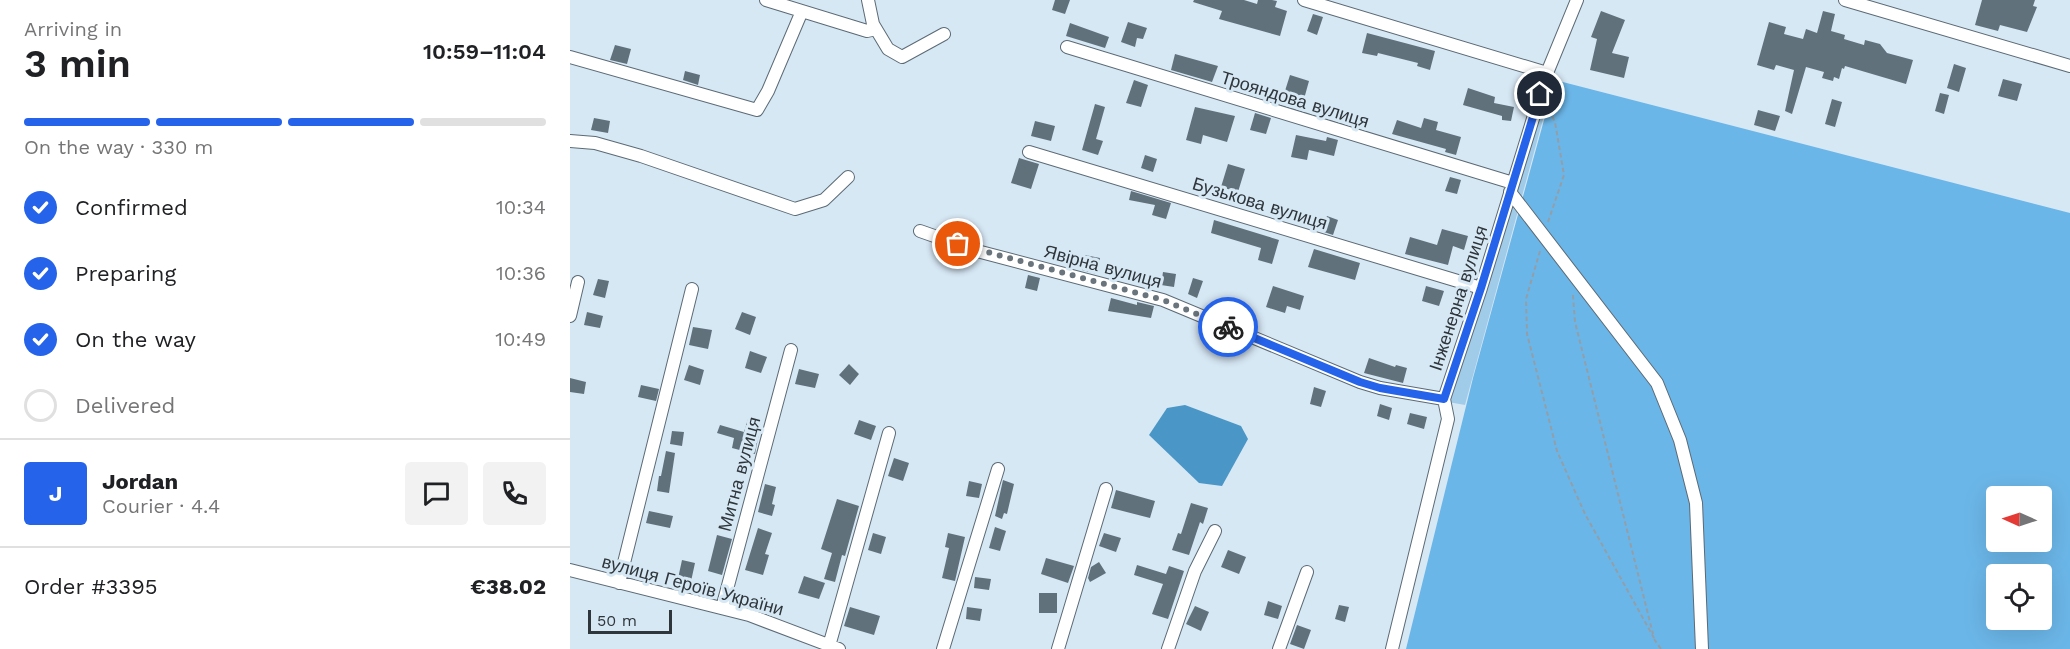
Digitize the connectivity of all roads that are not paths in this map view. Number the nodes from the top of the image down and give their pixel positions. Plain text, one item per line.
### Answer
1 (766, 0) edge
2 (868, 0) edge
3 (1304, 0) edge
4 (1577, 0) edge
5 (1845, 0) edge
6 (802, 11) junction
7 (873, 24) junction
8 (944, 34) dead end
9 (1067, 47) dead end
10 (570, 57) edge
11 (2070, 66) edge
12 (1547, 73) junction
13 (570, 141) edge
14 (1029, 152) dead end
15 (848, 177) dead end
16 (1512, 188) junction
17 (920, 231) dead end
18 (578, 282) dead end
19 (1481, 288) junction
20 (692, 289) dead end
21 (570, 316) edge
22 (791, 350) dead end
23 (1444, 399) junction
24 (889, 433) dead end
25 (998, 469) dead end
26 (1106, 489) dead end
27 (1215, 531) dead end
28 (570, 570) edge
29 (1307, 572) dead end
30 (619, 583) junction
31 (722, 608) junction
32 (834, 647) edge
33 (943, 649) edge
34 (1058, 649) edge
35 (1168, 649) edge
36 (1279, 649) edge
37 (1392, 649) edge
38 (1702, 649) edge

1 - 6 street
2 - 7 street
3 - 12 street
4 - 12 street, Інженерна вулиця
5 - 11 street
6 - 7 street
6 - 10 street
7 - 8 street
9 - 16 street, Трояндова вулиця
12 - 16 street, Інженерна вулиця
13 - 15 street
14 - 19 street, Бузькова вулиця
16 - 19 street, Інженерна вулиця
16 - 38 street
17 - 23 street, Явірна вулиця
18 - 21 street
19 - 23 street, Інженерна вулиця
20 - 30 street
22 - 31 street, Митна вулиця
23 - 37 street, Інженерна вулиця
24 - 32 street
25 - 33 street
26 - 34 street
27 - 35 street
28 - 30 street, вулиця Героїв України
29 - 36 street
30 - 31 street, вулиця Героїв України
31 - 32 street, вулиця Героїв України

